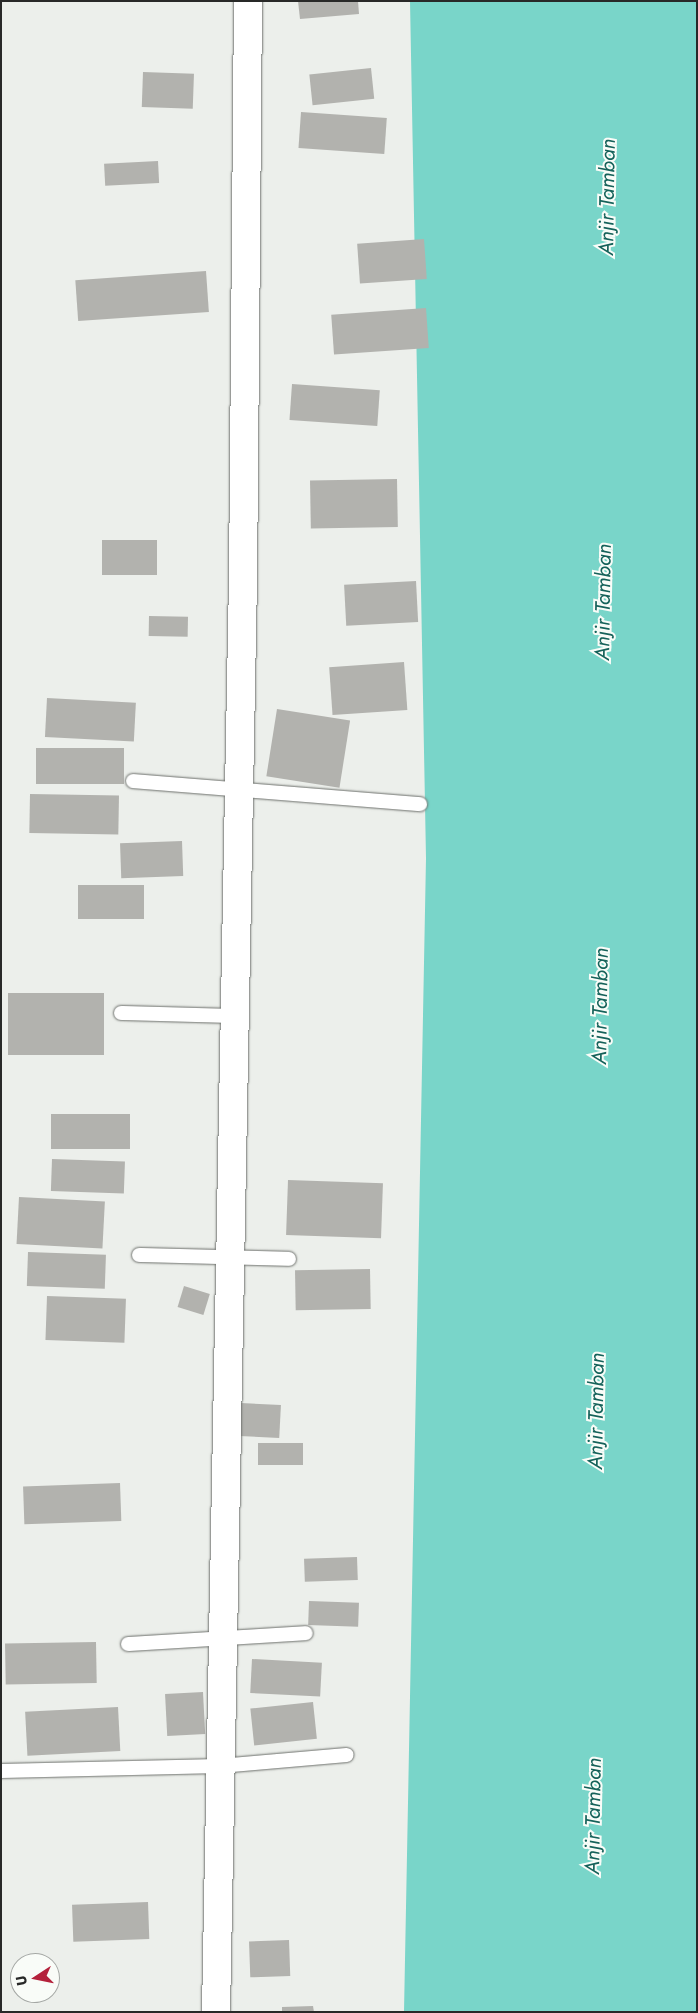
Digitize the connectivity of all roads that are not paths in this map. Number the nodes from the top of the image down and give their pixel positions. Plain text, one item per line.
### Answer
1 (248, 1) edge
2 (132, 781) dead end
3 (239, 788) junction
4 (420, 804) dead end
5 (122, 1013) dead end
6 (235, 1016) junction
7 (139, 1256) dead end
8 (230, 1256) junction
9 (289, 1259) dead end
10 (306, 1634) dead end
11 (222, 1638) junction
12 (128, 1644) dead end
13 (347, 1755) dead end
14 (220, 1766) junction
15 (1, 1771) edge
16 (216, 2012) edge

1 - 3 street
2 - 3 lane
3 - 4 lane
3 - 6 street
5 - 6 lane
6 - 8 street
7 - 8 lane
8 - 9 lane
8 - 11 street
10 - 11 lane
11 - 12 lane
11 - 14 street
13 - 14 lane
14 - 15 lane
14 - 16 street

